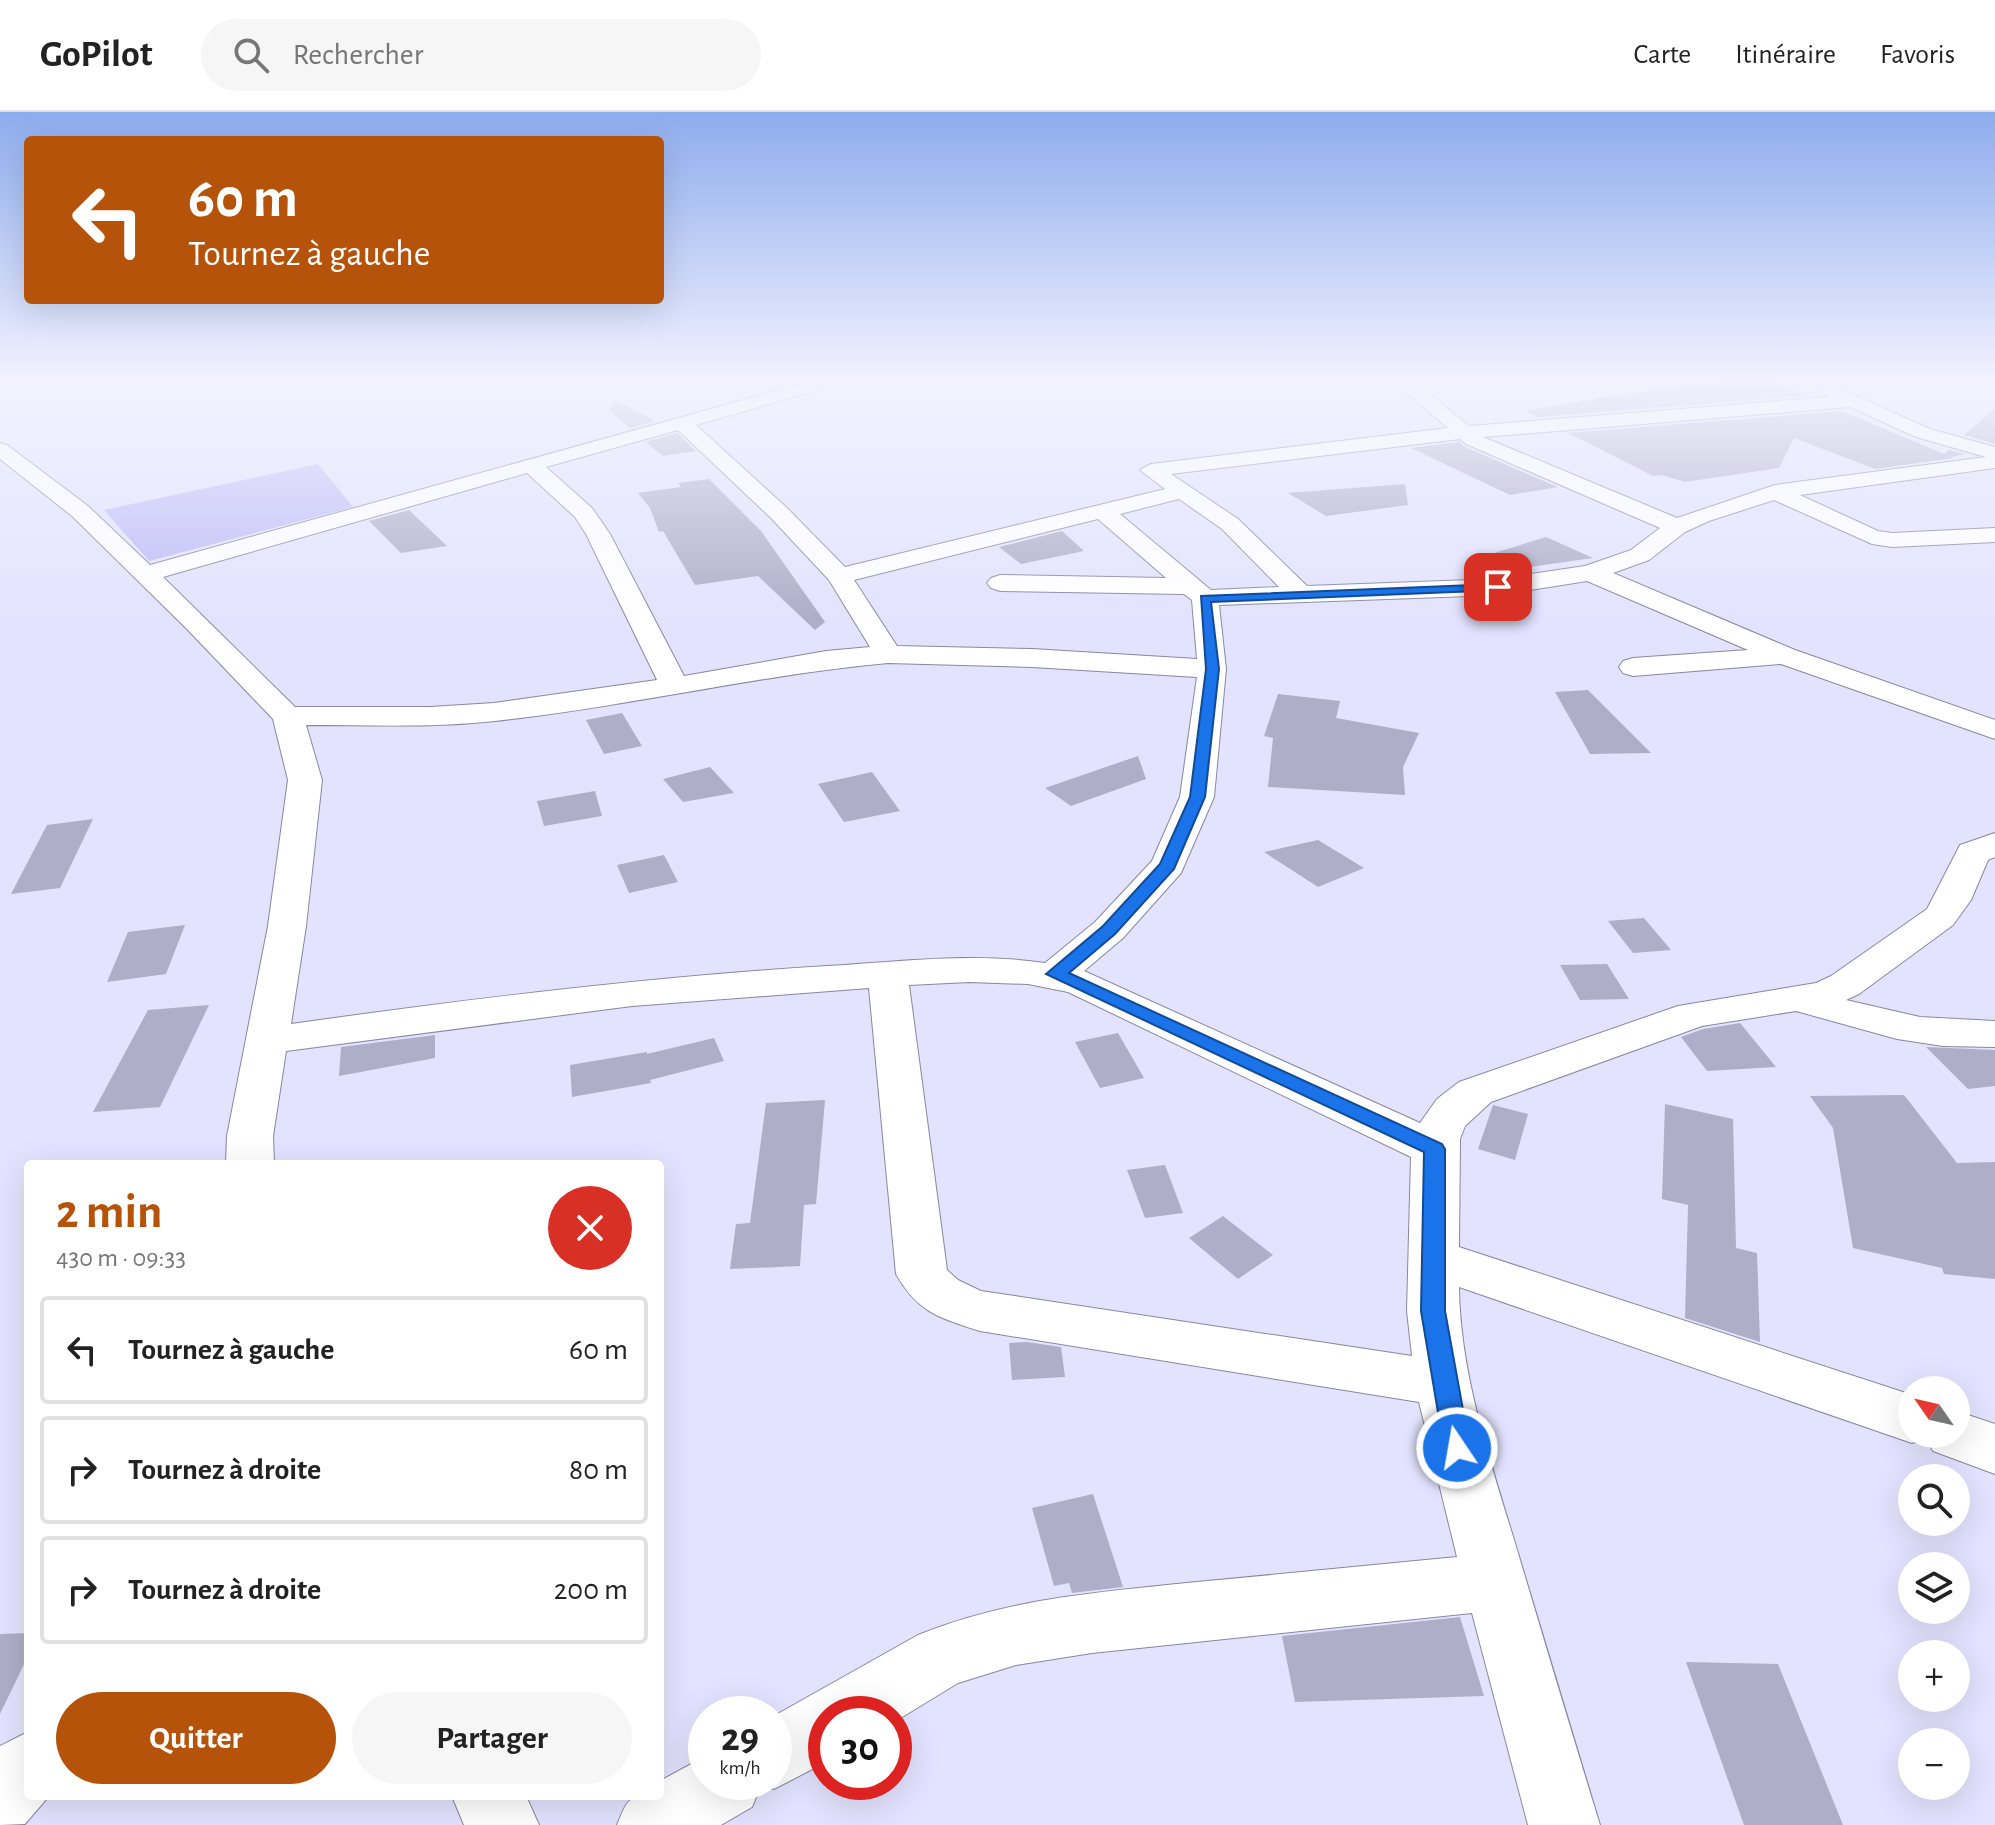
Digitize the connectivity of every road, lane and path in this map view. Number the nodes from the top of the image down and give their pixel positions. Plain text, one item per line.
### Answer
1 (12, 458) edge
2 (551, 458) edge
3 (720, 458) edge
4 (1231, 458) edge
5 (1513, 458) edge
6 (1995, 462) edge
7 (530, 464) junction
8 (1181, 492) junction
9 (1775, 492) junction
10 (1102, 511) junction
11 (1677, 527) junction
12 (1989, 539) edge
13 (1590, 573) junction
14 (145, 574) junction
15 (839, 576) junction
16 (1000, 583) dead end
17 (1198, 592) junction
18 (1301, 595) junction
19 (888, 654) junction
20 (1785, 656) junction
21 (1633, 667) dead end
22 (1212, 669) junction
23 (675, 686) junction
24 (287, 716) junction
25 (1995, 730) edge
26 (1995, 844) edge
27 (1056, 974) junction
28 (888, 975) junction
29 (1803, 1000) junction
30 (1995, 1034) edge
31 (266, 1041) junction
32 (1435, 1149) junction
33 (250, 1160) edge
34 (1433, 1258) junction
35 (1443, 1383) junction
36 (1898, 1414) edge
37 (1970, 1440) edge
38 (1995, 1449) edge
39 (1495, 1582) junction
40 (875, 1696) edge
41 (24, 1772) edge
42 (0, 1799) edge
43 (489, 1800) edge
44 (696, 1800) edge
45 (503, 1825) edge
46 (653, 1825) edge
47 (1564, 1825) edge

1 - 14 street
2 - 7 street
3 - 15 street
4 - 8 street
5 - 11 street
6 - 9 street
7 - 14 street
7 - 23 street
8 - 10 street
8 - 18 street
9 - 11 street
9 - 12 street
10 - 15 street
10 - 17 street
11 - 13 street
13 - 18 street
13 - 20 street
14 - 24 street
15 - 19 street
16 - 17 street
17 - 18 street
17 - 22 street
19 - 22 street
19 - 23 street
20 - 21 street
20 - 25 street
22 - 27 street
23 - 24 street
24 - 31 street
26 - 29 street
27 - 28 street
27 - 32 street
28 - 31 street
28 - 35 street
29 - 30 street
29 - 32 street
31 - 33 street
32 - 34 street
34 - 35 street
34 - 36 street
35 - 39 street
37 - 38 street
39 - 40 street
39 - 47 street
41 - 42 street
43 - 45 street
44 - 46 street

